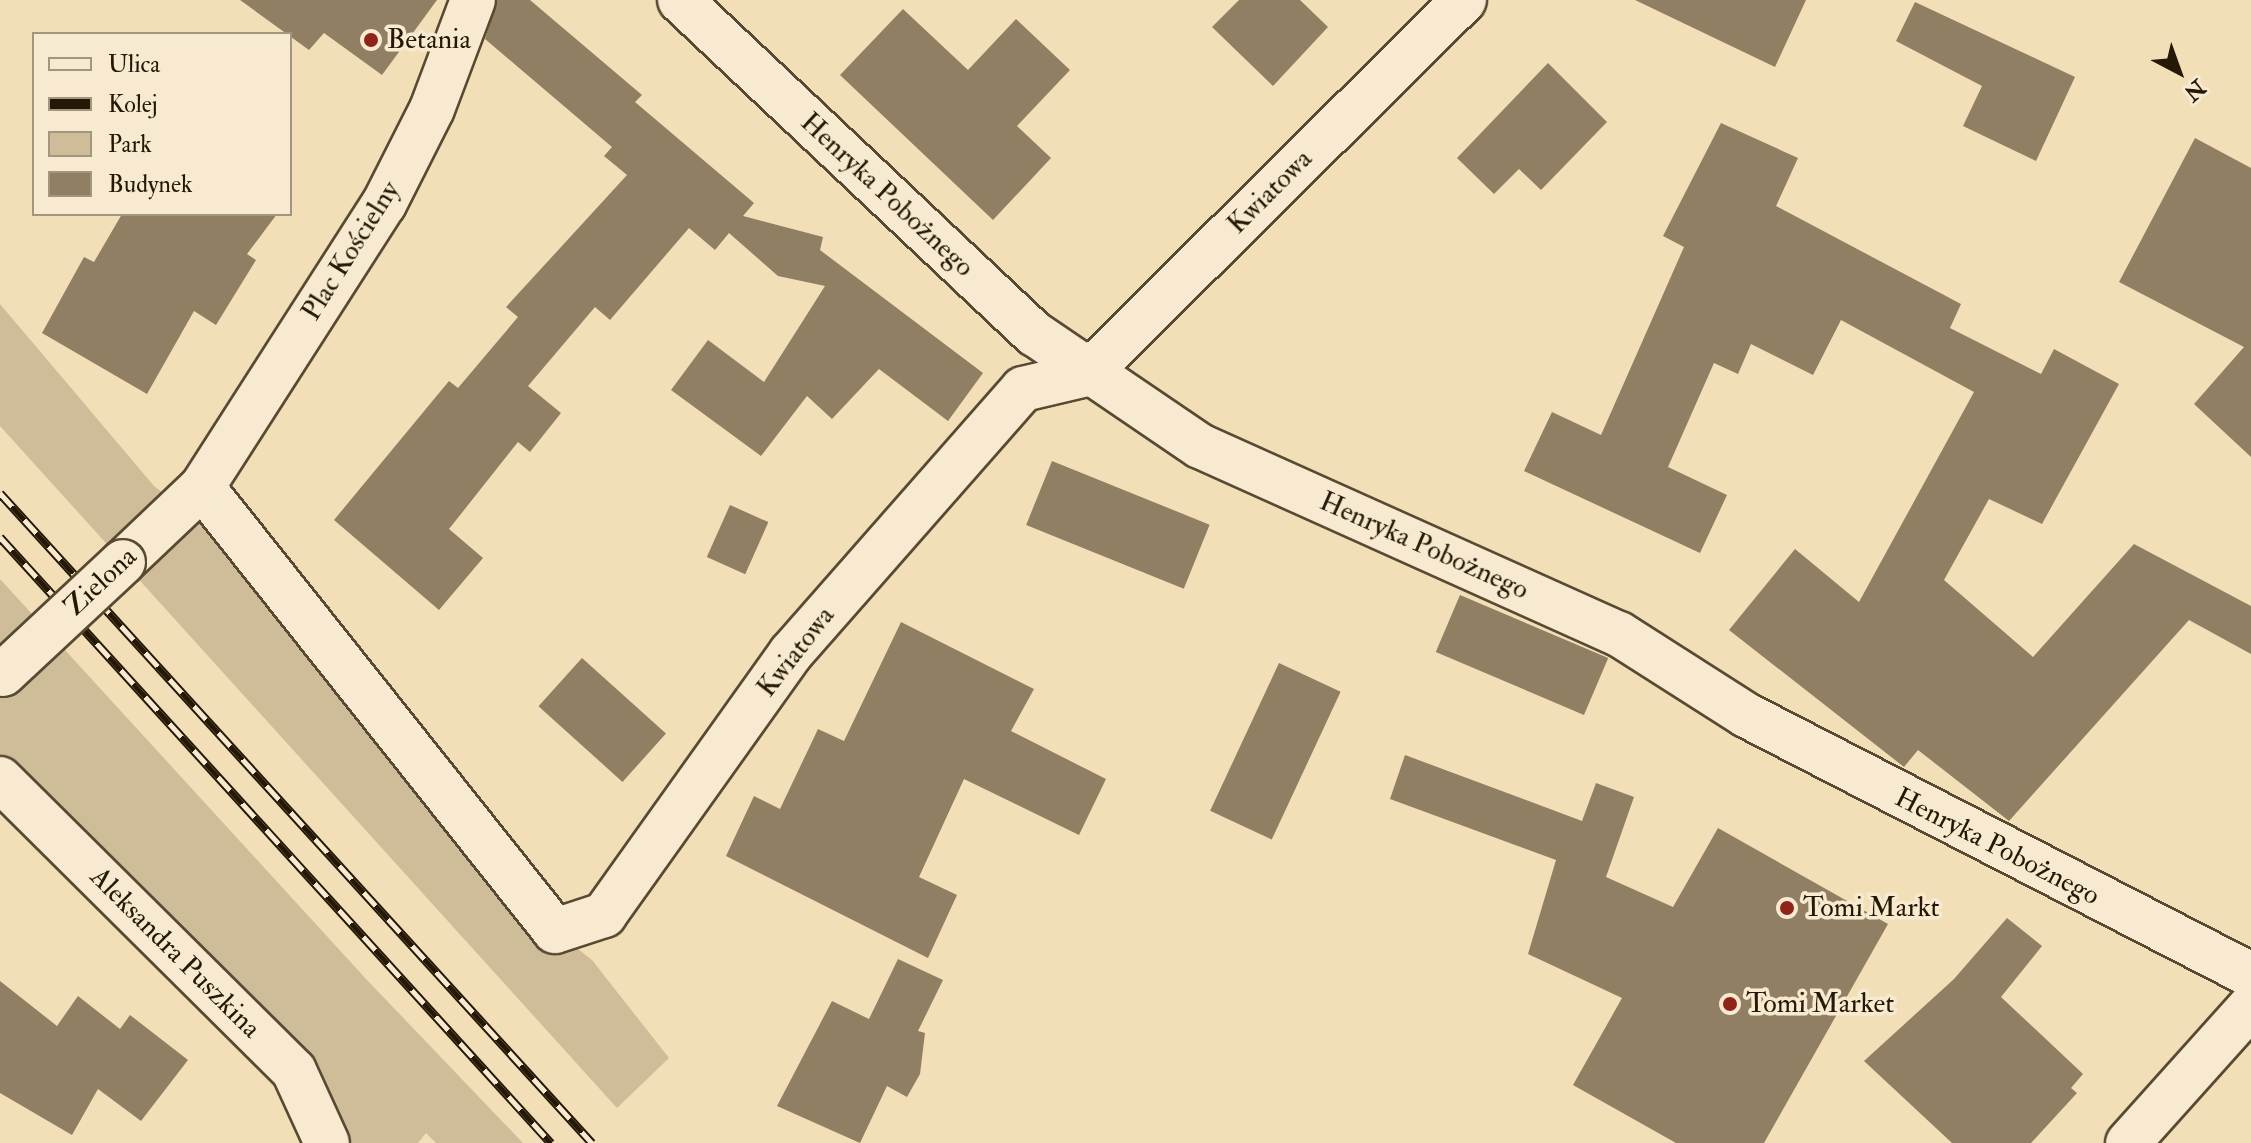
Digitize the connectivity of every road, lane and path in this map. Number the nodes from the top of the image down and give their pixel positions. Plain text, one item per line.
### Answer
1 (473, 0) edge
2 (680, 0) edge
3 (1464, 0) edge
4 (1087, 374) junction
5 (202, 487) junction
6 (1, 675) edge
7 (0, 779) edge
8 (2251, 975) edge
9 (2251, 1006) edge
10 (327, 1143) edge
11 (2128, 1143) edge

1 - 5 street, Plac Kościelny
2 - 4 street, Henryka Pobożnego
3 - 4 street, Kwiatowa
4 - 5 street, Kwiatowa
4 - 8 street, Henryka Pobożnego
5 - 6 street, Zielona, bridge
7 - 10 street, Aleksandra Puszkina
9 - 11 street

